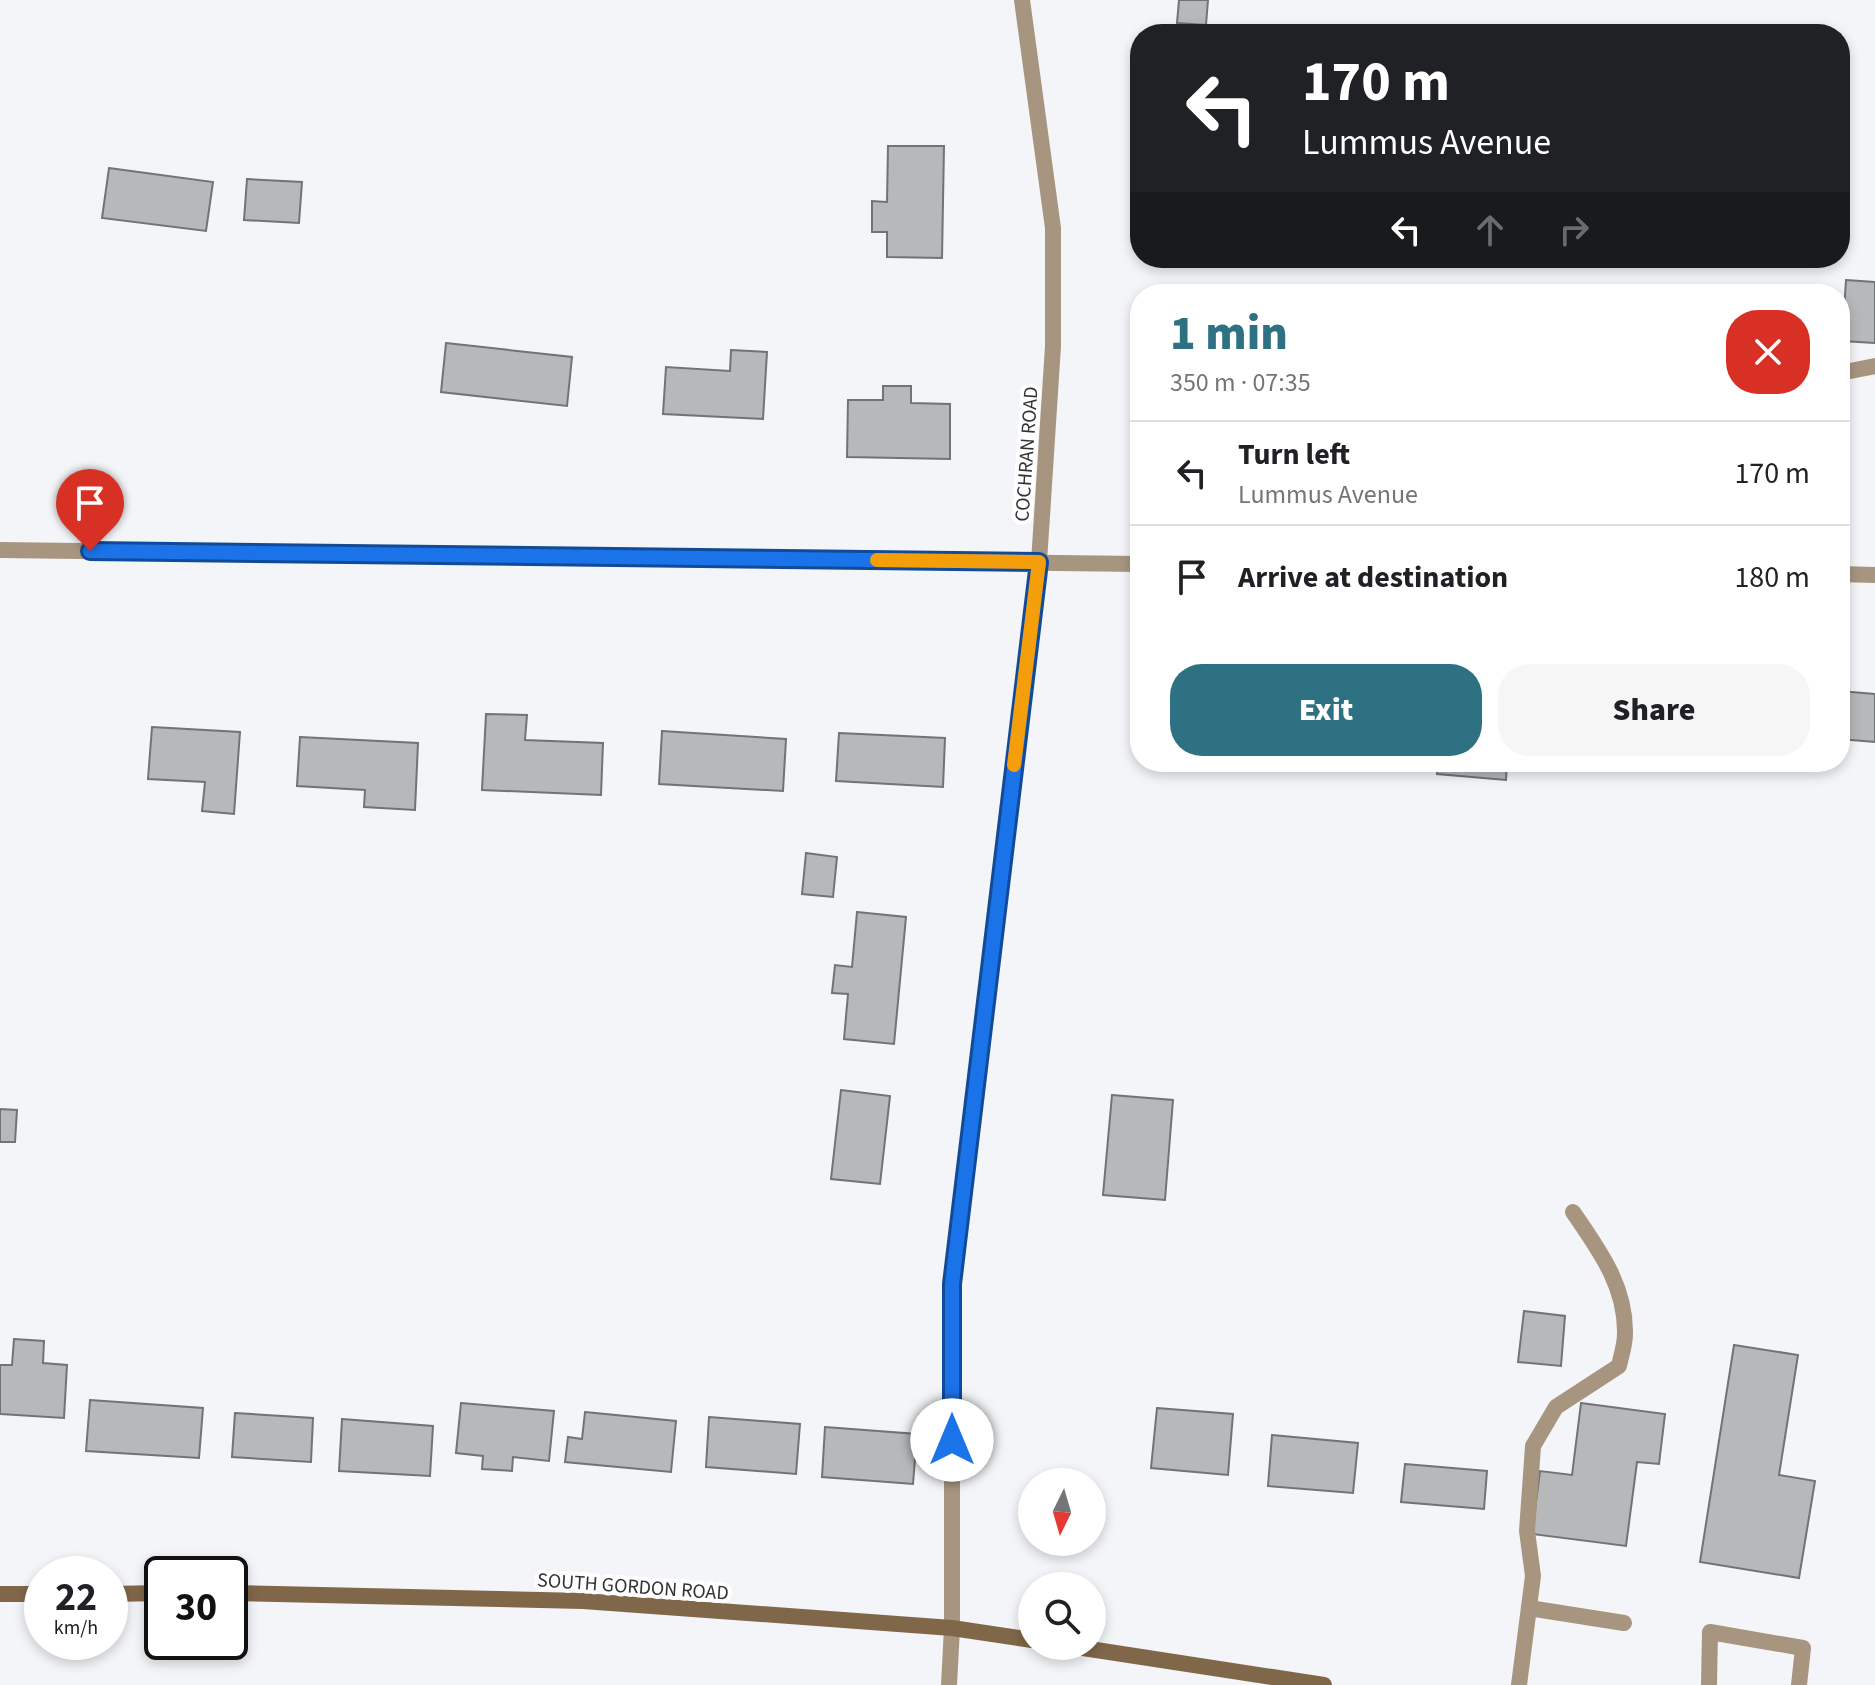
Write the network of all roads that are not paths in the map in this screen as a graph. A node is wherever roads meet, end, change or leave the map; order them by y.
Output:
1 (1022, 0) edge
2 (1875, 366) edge
3 (1850, 371) edge
4 (0, 550) edge
5 (1039, 562) junction
6 (1130, 564) edge
7 (1850, 574) edge
8 (1875, 575) edge
9 (1573, 1212) dead end
10 (248, 1593) edge
11 (0, 1594) edge
12 (24, 1594) edge
13 (1529, 1608) junction
14 (1624, 1623) dead end
15 (952, 1628) junction
16 (1018, 1638) edge
17 (1106, 1652) edge
18 (949, 1685) edge
19 (1324, 1685) edge
20 (1519, 1685) edge
21 (1709, 1685) edge
22 (1799, 1685) edge

1 - 5 street, COCHRAN ROAD
2 - 3 street
4 - 5 street
5 - 6 street
5 - 15 street, COCHRAN ROAD
7 - 8 street
9 - 13 street
10 - 15 street, SOUTH GORDON ROAD
11 - 12 street
13 - 14 street
13 - 20 street
15 - 16 street, SOUTH GORDON ROAD
15 - 18 street, COCHRAN ROAD
17 - 19 street
21 - 22 street

